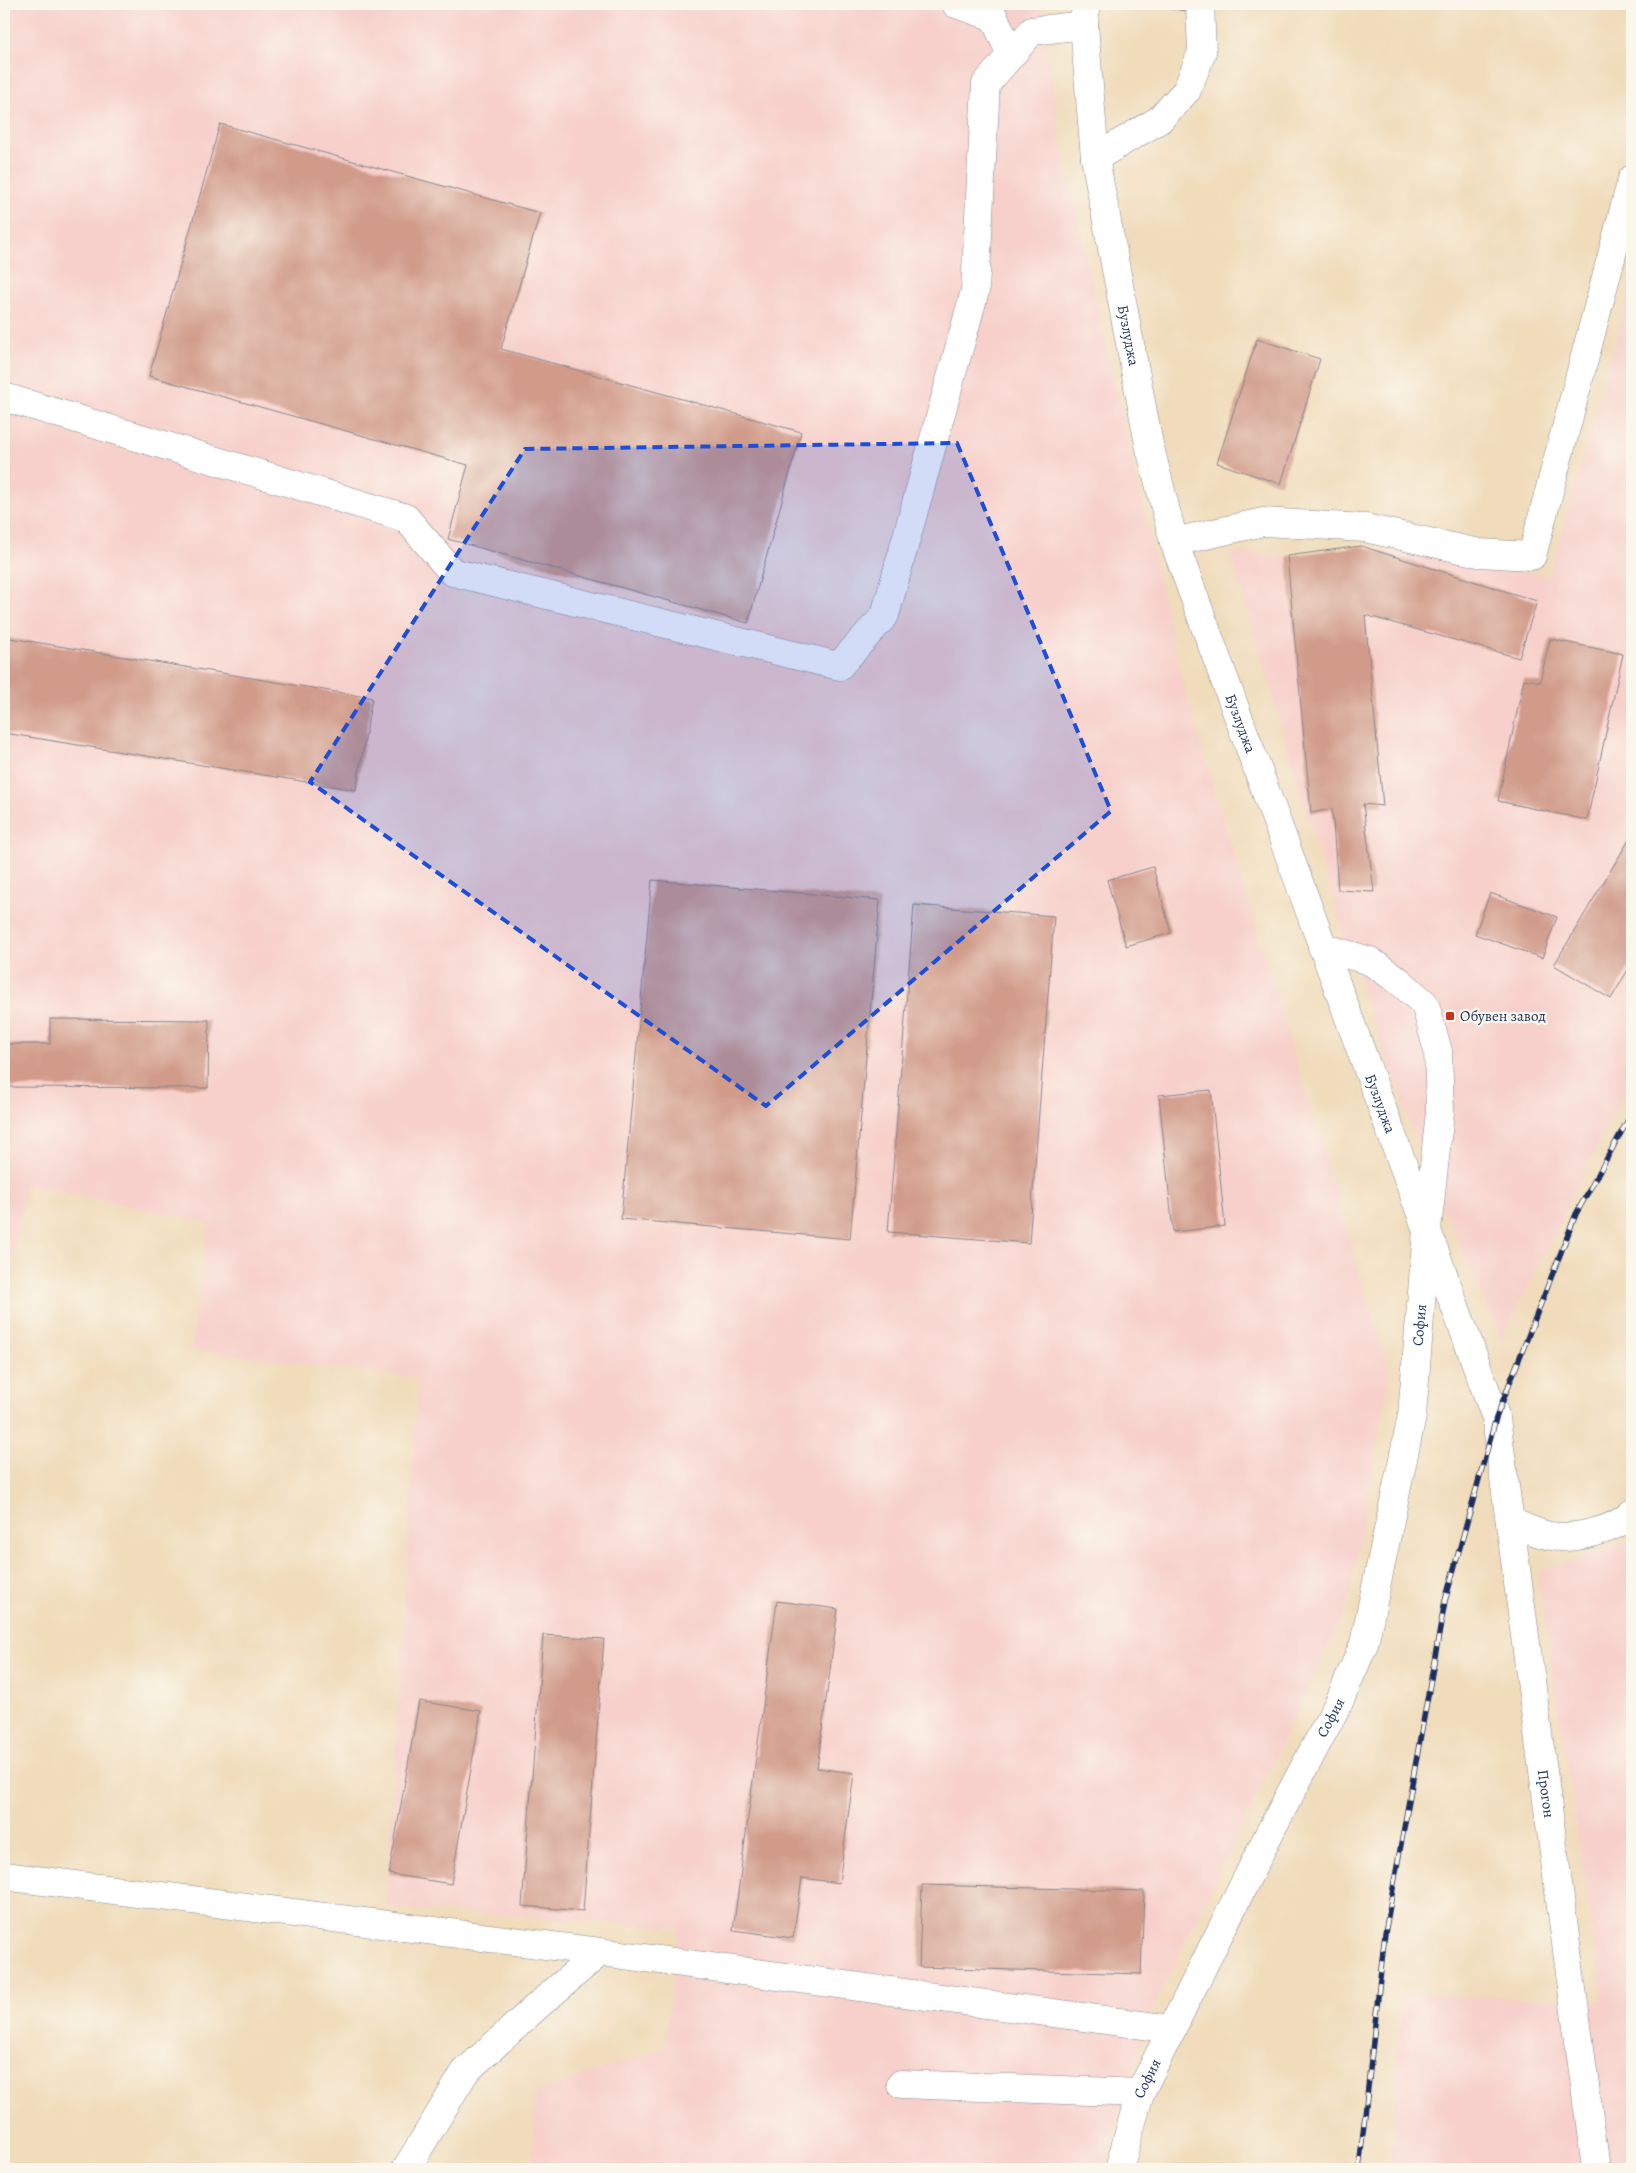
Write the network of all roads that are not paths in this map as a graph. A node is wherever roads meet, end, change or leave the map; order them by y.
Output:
1 (956, 4) edge
2 (1200, 4) edge
3 (1085, 14) edge
4 (1010, 55) junction
5 (1095, 158) junction
6 (1632, 179) edge
7 (4, 398) edge
8 (1174, 542) junction
9 (1322, 947) junction
10 (1427, 1230) junction
11 (1496, 1418) joint
12 (1632, 1513) edge
13 (1510, 1522) junction
14 (4, 1876) edge
15 (600, 1952) junction
16 (1172, 2029) junction
17 (901, 2084) dead end
18 (1140, 2094) junction
19 (406, 2169) edge
20 (1119, 2169) edge
21 (1596, 2169) edge

1 - 4 street
2 - 5 street
3 - 4 street
3 - 5 street, Бузлуджа
4 - 7 street
5 - 8 street, Бузлуджа
6 - 8 street
8 - 9 street, Бузлуджа
9 - 10 street, Бузлуджа
9 - 10 street, София
10 - 11 street, Бузлуджа
10 - 16 street, София
11 - 13 street, Прогон
12 - 13 street
13 - 21 street, Прогон
14 - 15 street
15 - 16 street
15 - 19 street
16 - 18 street, София
17 - 18 street
18 - 20 street, София

